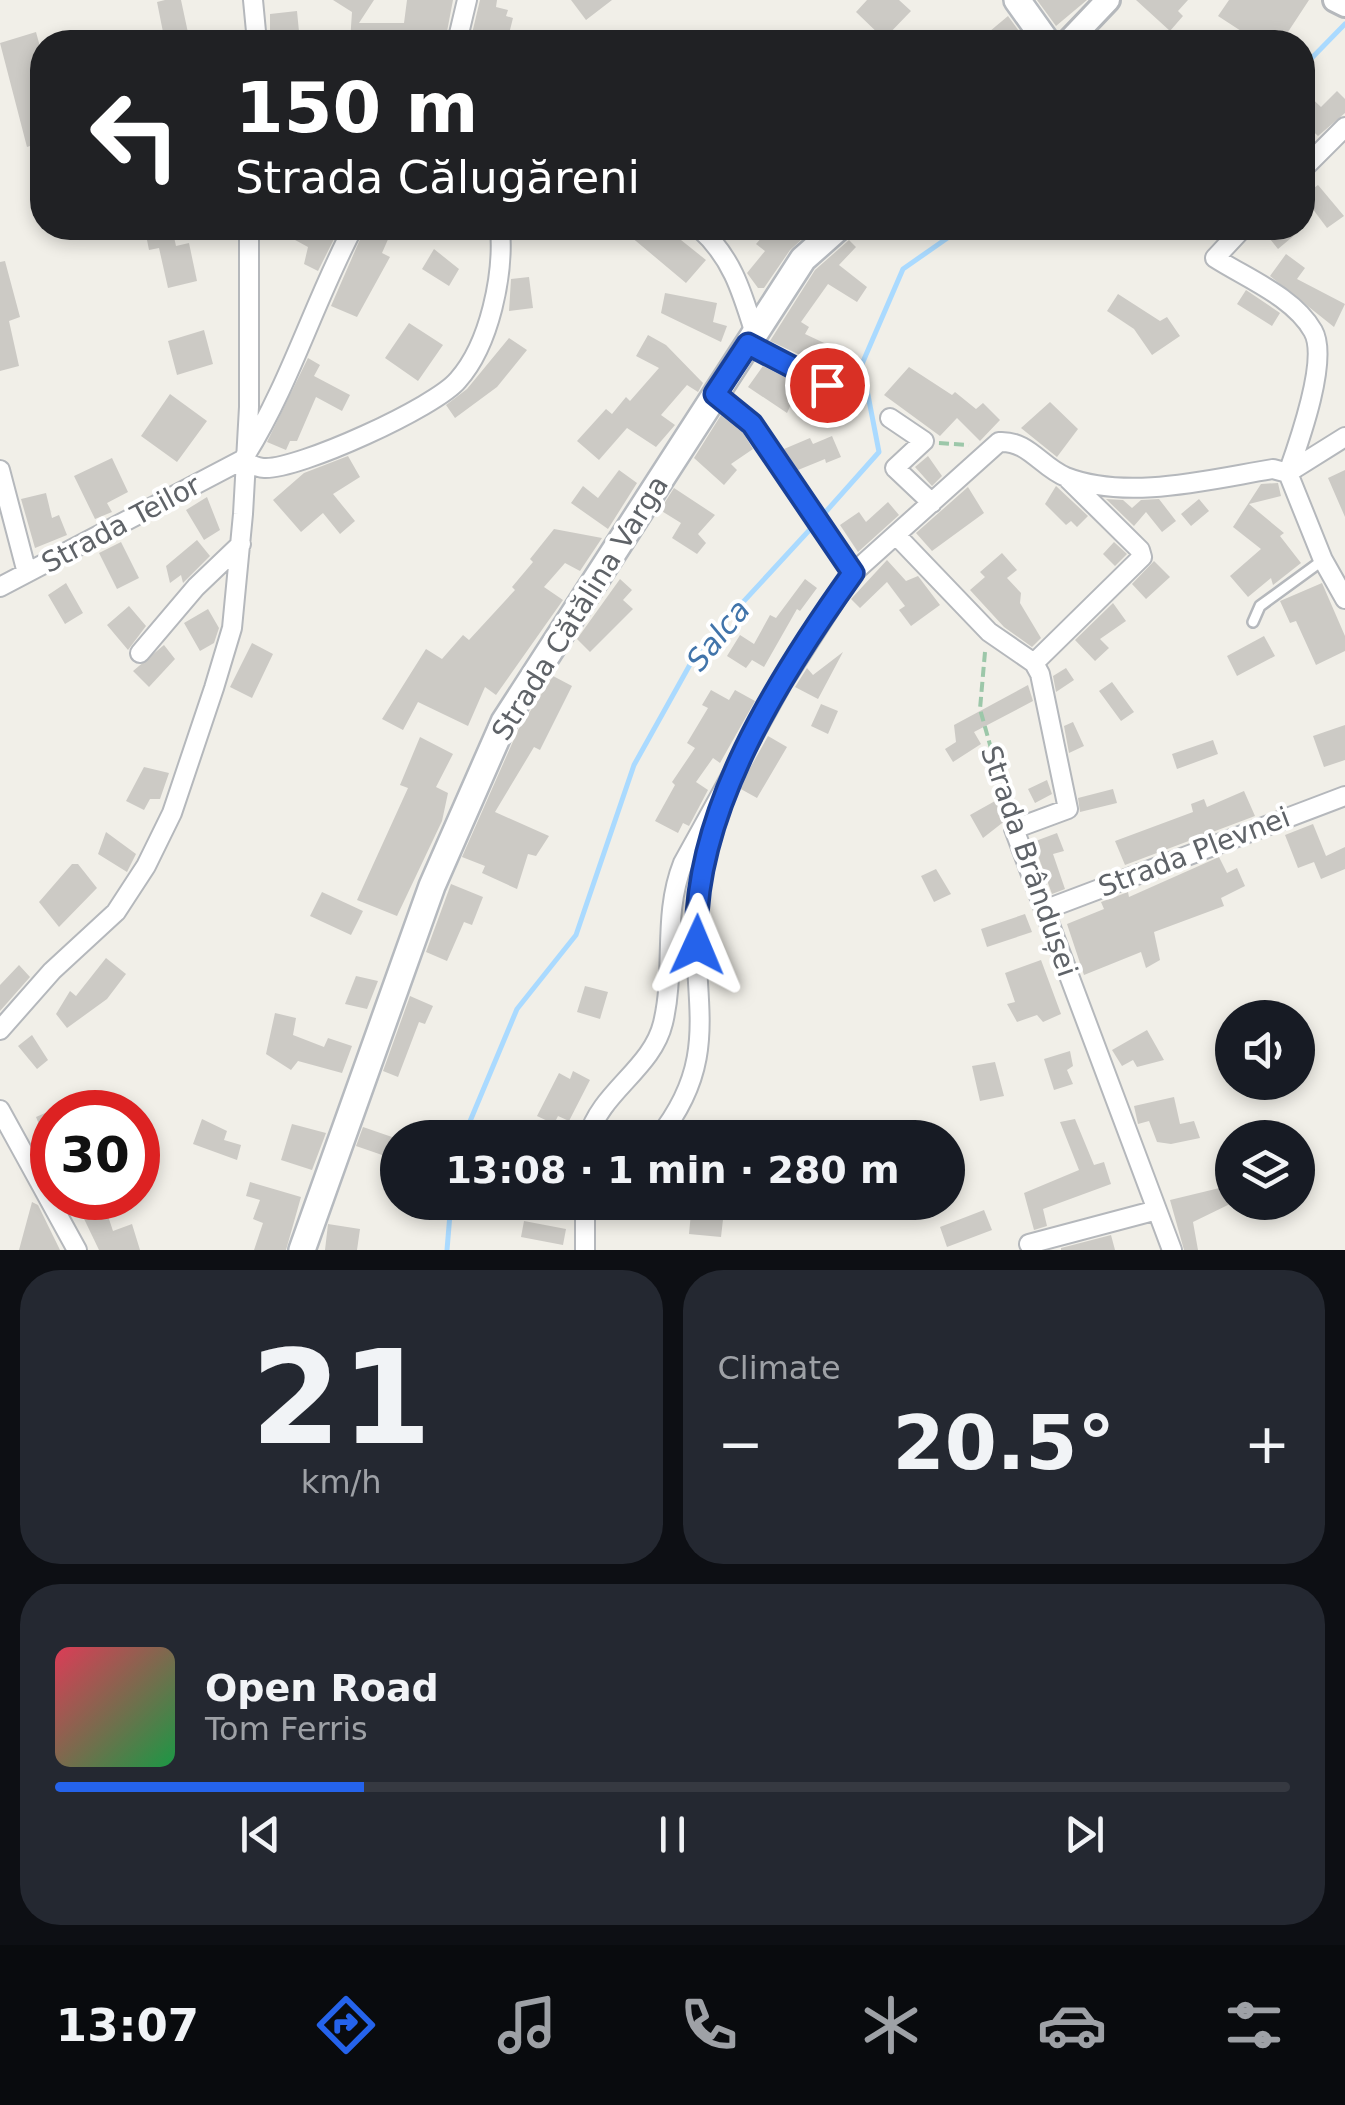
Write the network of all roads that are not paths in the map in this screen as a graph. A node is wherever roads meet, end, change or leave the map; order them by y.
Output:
1 (253, 0) edge
2 (467, 0) edge
3 (1017, 0) edge
4 (1108, 0) edge
5 (1335, 0) edge
6 (1345, 5) edge
7 (255, 30) edge
8 (460, 30) edge
9 (1038, 30) edge
10 (1079, 30) edge
11 (1345, 127) edge
12 (1315, 157) edge
13 (249, 240) edge
14 (346, 240) edge
15 (501, 240) edge
16 (712, 240) edge
17 (824, 240) edge
18 (1232, 240) edge
19 (752, 339) junction
20 (827, 385) dead end
21 (715, 394) junction
22 (890, 418) dead end
23 (1345, 436) edge
24 (242, 460) junction
25 (0, 470) edge
26 (1288, 473) junction
27 (1065, 477) junction
28 (932, 502) junction
29 (896, 535) junction
30 (241, 544) junction
31 (1323, 560) junction
32 (27, 573) junction
33 (853, 573) junction
34 (0, 587) edge
35 (1345, 600) edge
36 (1253, 622) dead end
37 (140, 653) dead end
38 (1034, 663) junction
39 (724, 794) junction
40 (1345, 796) edge
41 (1044, 910) junction
42 (0, 1030) edge
43 (0, 1110) edge
44 (596, 1120) edge
45 (669, 1120) edge
46 (1157, 1210) junction
47 (585, 1220) edge
48 (1029, 1244) dead end
49 (77, 1250) edge
50 (302, 1250) edge
51 (584, 1250) edge
52 (1172, 1250) edge

1 - 7 street
2 - 8 street
3 - 9 main road
4 - 10 street
5 - 6 street
11 - 12 street
13 - 24 street
14 - 24 street
15 - 24 street
16 - 19 street
17 - 19 main road, Strada Cătălina Varga
18 - 26 street
19 - 20 street
19 - 21 main road, Strada Cătălina Varga
21 - 33 street
21 - 50 main road, Strada Cătălina Varga
22 - 28 street
23 - 26 street
24 - 30 street
24 - 32 street, Strada Teilor
25 - 32 street
26 - 27 street
26 - 31 street
27 - 28 street
27 - 38 street
28 - 29 street
29 - 33 street
29 - 38 street
30 - 37 street
30 - 42 street
31 - 35 street
31 - 36 lane
32 - 34 street, Strada Teilor
33 - 39 street
38 - 41 street, Strada Brândușei
39 - 44 street
39 - 45 street
40 - 41 street, Strada Plevnei
41 - 46 street, Strada Brândușei
43 - 49 street
46 - 48 street
46 - 52 street, Strada Brândușei
47 - 51 street

